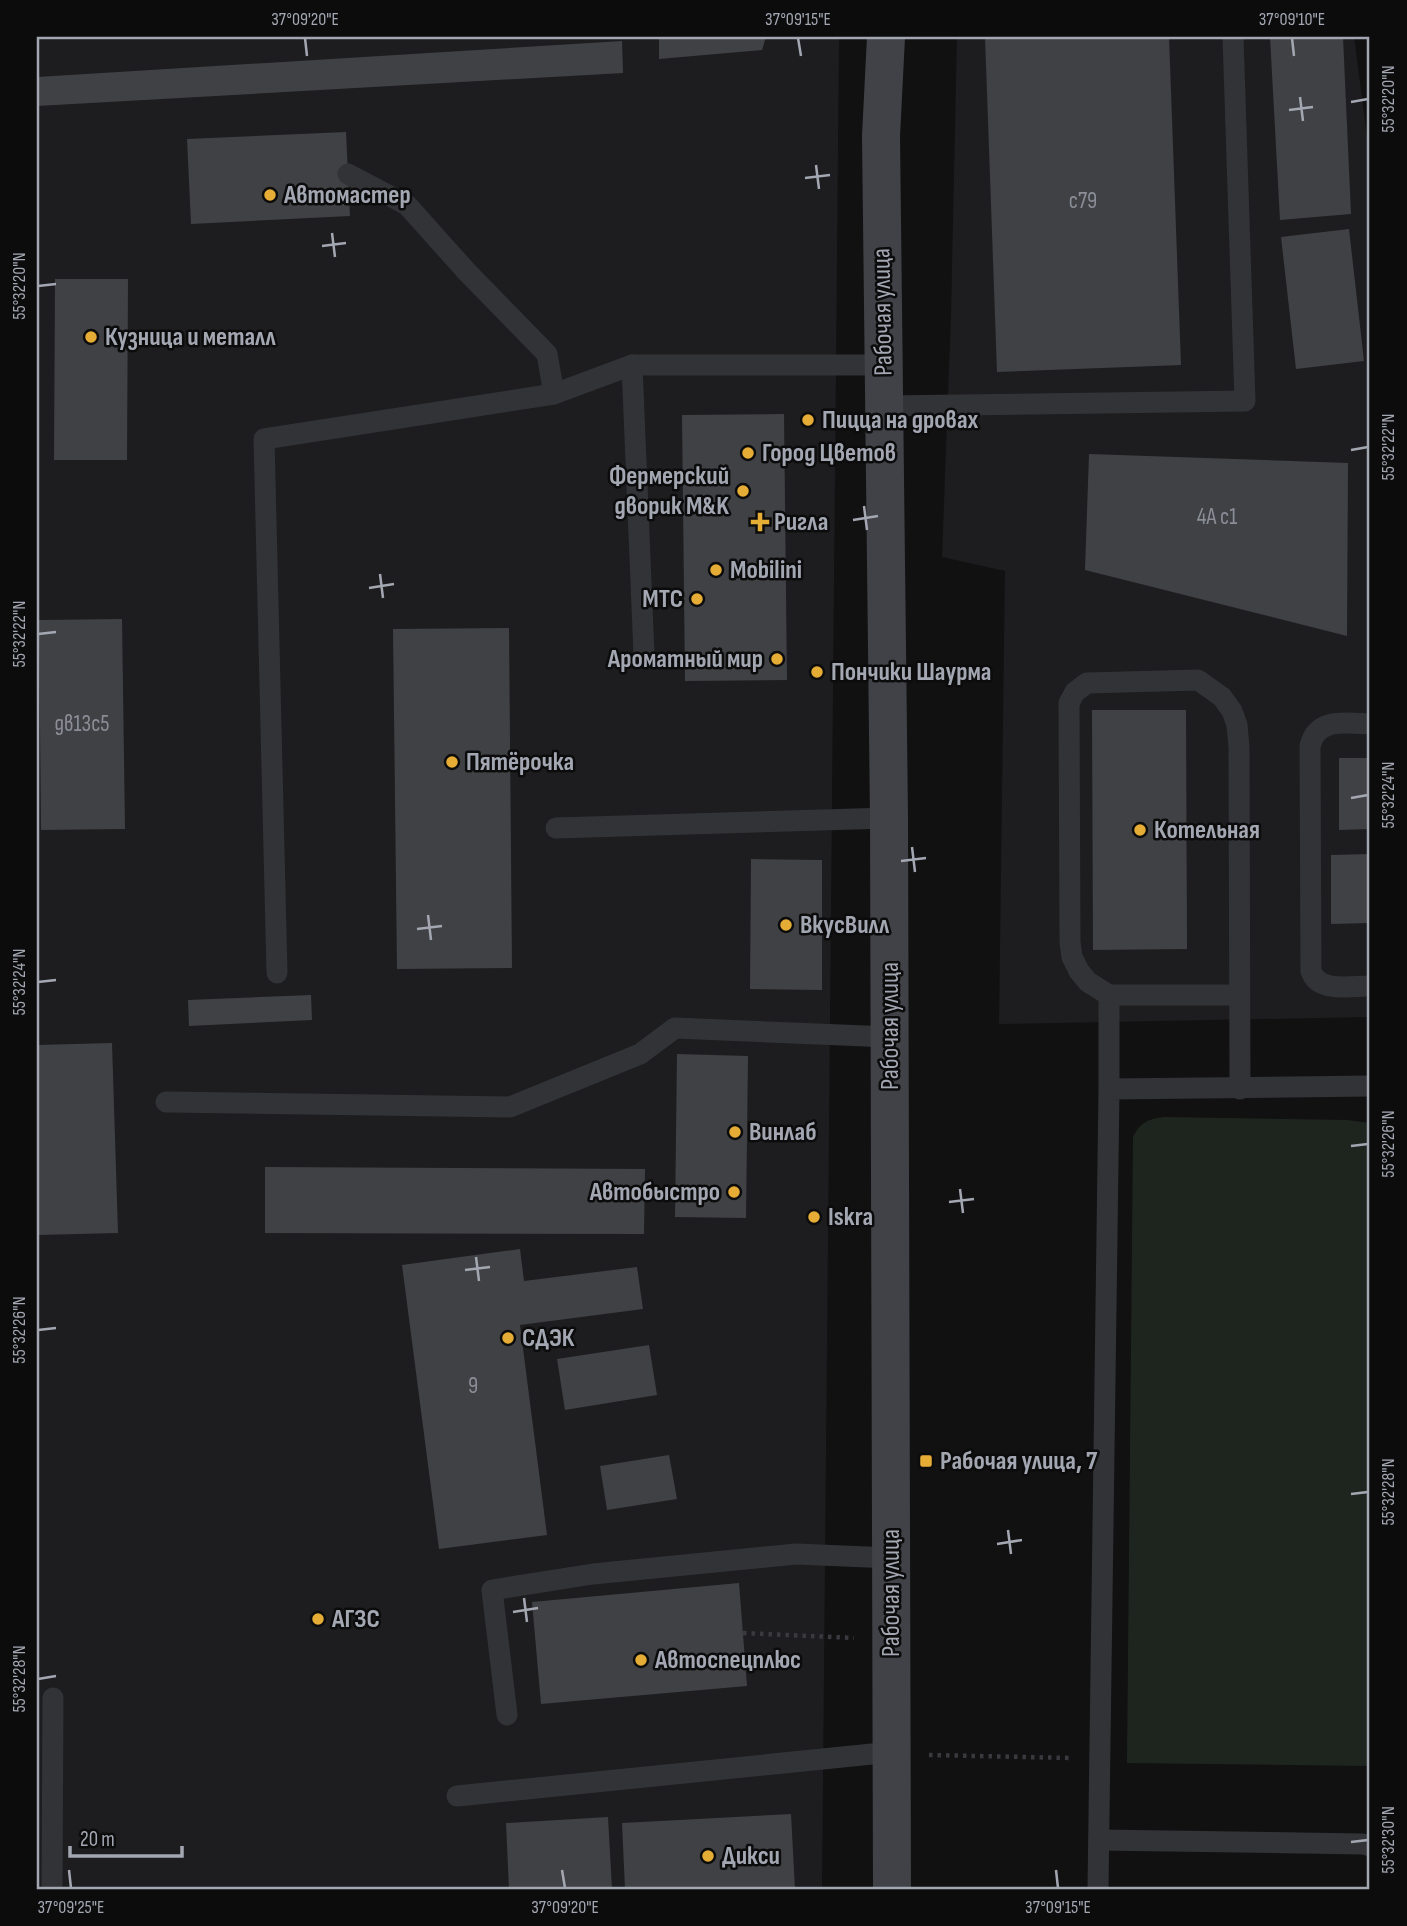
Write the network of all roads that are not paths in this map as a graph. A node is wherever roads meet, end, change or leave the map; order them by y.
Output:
1 (886, 37) edge
2 (1233, 37) edge
3 (348, 174) dead end
4 (632, 365) junction
5 (884, 365) junction
6 (554, 394) junction
7 (884, 406) junction
8 (644, 654) dead end
9 (1370, 723) edge
10 (889, 818) junction
11 (556, 828) dead end
12 (277, 973) dead end
13 (1370, 986) edge
14 (1240, 995) junction
15 (1109, 996) junction
16 (890, 1037) junction
17 (1370, 1086) edge
18 (1109, 1089) junction
19 (1240, 1089) junction
20 (166, 1102) dead end
21 (891, 1558) junction
22 (53, 1698) dead end
23 (507, 1715) dead end
24 (907, 1754) junction
25 (457, 1796) dead end
26 (1099, 1840) junction
27 (1370, 1846) edge
28 (52, 1889) edge
29 (892, 1889) edge
30 (1098, 1889) edge

1 - 5 street, Рабочая улица
2 - 7 lane
3 - 6 lane
4 - 5 lane
4 - 6 lane
4 - 8 lane
5 - 7 street, Рабочая улица
6 - 12 lane
7 - 10 street, Рабочая улица
9 - 13 lane
10 - 11 lane
10 - 16 street, Рабочая улица
14 - 15 lane
14 - 15 lane
14 - 19 lane
15 - 18 lane
16 - 20 lane
16 - 21 street, Рабочая улица
17 - 19 lane
18 - 19 lane
18 - 26 lane
21 - 23 lane
21 - 24 street, Рабочая улица
22 - 28 lane
24 - 25 lane
24 - 29 street, Рабочая улица
26 - 27 lane
26 - 30 lane

